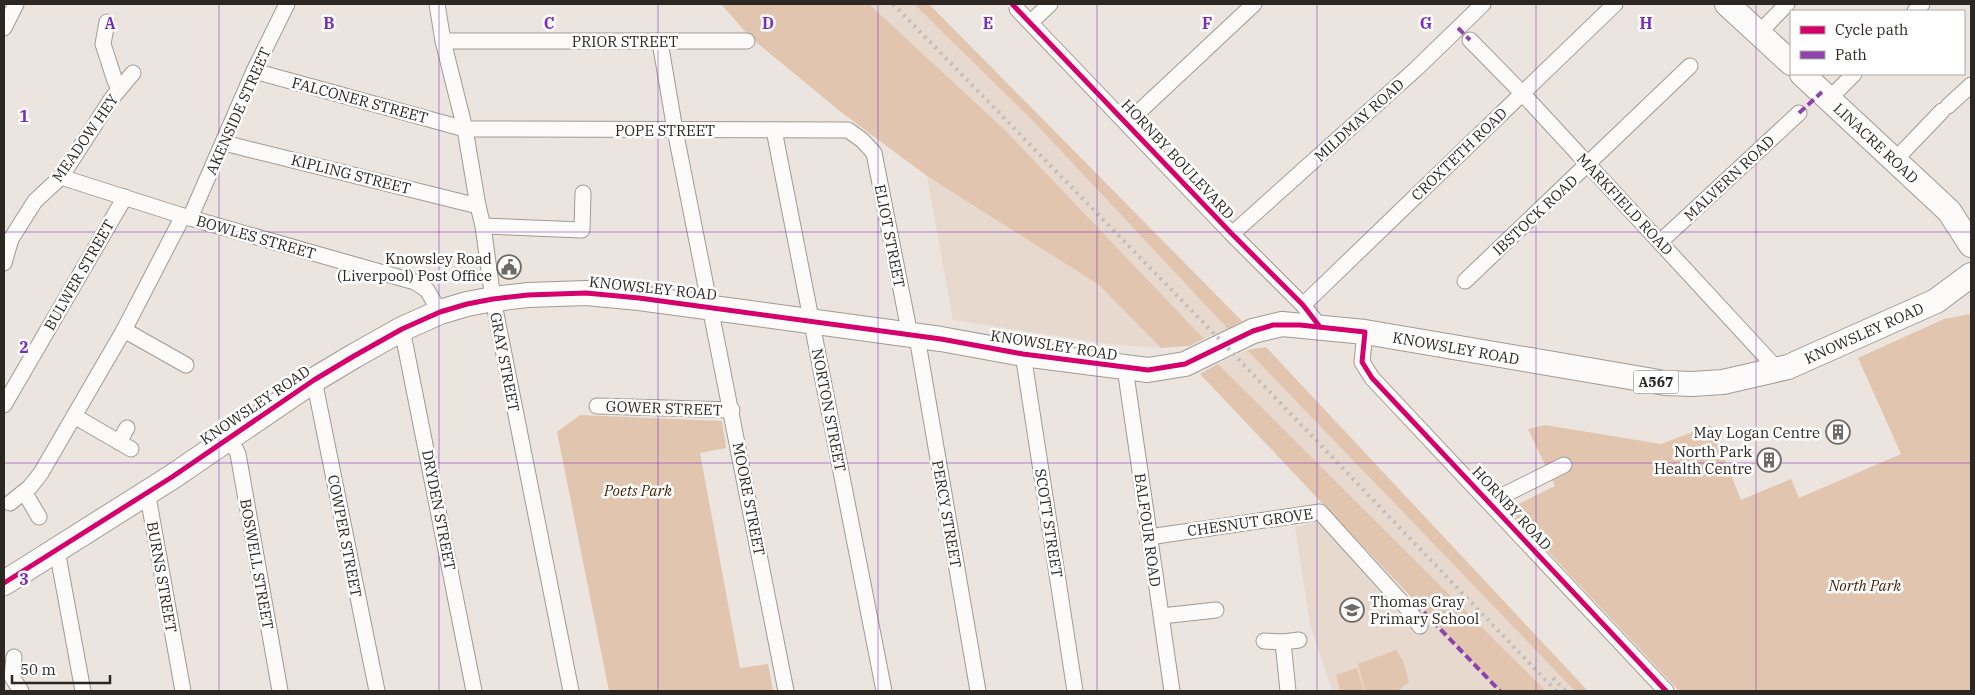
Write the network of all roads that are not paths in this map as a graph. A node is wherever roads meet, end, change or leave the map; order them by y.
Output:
1 (16, 4) edge
2 (287, 4) edge
3 (437, 4) edge
4 (1050, 4) edge
5 (1483, 4) edge
6 (1615, 4) edge
7 (1727, 4) edge
8 (1788, 4) edge
9 (1247, 6) edge
10 (1017, 9) dead end
11 (107, 22) dead end
12 (1031, 22) junction
13 (4, 28) edge
14 (1759, 33) junction
15 (747, 40) dead end
16 (1470, 40) dead end
17 (443, 41) junction
18 (660, 42) junction
19 (1790, 62) edge
20 (1690, 66) dead end
21 (254, 71) junction
22 (133, 73) dead end
23 (1803, 75) edge
24 (1853, 75) edge
25 (1971, 85) edge
26 (119, 88) junction
27 (1522, 93) junction
28 (1829, 99) junction
29 (1799, 113) dead end
30 (1127, 123) junction
31 (465, 130) junction
32 (674, 130) junction
33 (774, 130) junction
34 (862, 140) joint
35 (224, 142) junction
36 (1894, 161) junction
37 (1588, 165) junction
38 (61, 177) junction
39 (583, 193) dead end
40 (125, 197) junction
41 (478, 206) junction
42 (1949, 211) junction
43 (186, 217) junction
44 (1971, 223) edge
45 (484, 226) junction
46 (1232, 234) junction
47 (1660, 242) junction
48 (1971, 245) edge
49 (4, 263) edge
50 (1971, 275) edge
51 (1465, 281) dead end
52 (1971, 298) edge
53 (493, 299) junction
54 (1936, 301) junction
55 (1303, 305) junction
56 (710, 307) junction
57 (440, 312) junction
58 (812, 321) junction
59 (1320, 327) junction
60 (402, 329) junction
61 (124, 330) junction
62 (1365, 332) junction
63 (913, 336) junction
64 (177, 342) dead end
65 (1023, 354) junction
66 (169, 355) junction
67 (186, 365) dead end
68 (1126, 368) junction
69 (1778, 370) junction
70 (314, 380) junction
71 (4, 404) edge
72 (597, 406) dead end
73 (732, 410) junction
74 (74, 416) junction
75 (127, 428) dead end
76 (230, 438) junction
77 (1564, 465) dead end
78 (147, 491) junction
79 (24, 493) junction
80 (1490, 502) junction
81 (10, 503) dead end
82 (39, 517) dead end
83 (1148, 537) junction
84 (55, 550) junction
85 (4, 582) edge
86 (1216, 610) dead end
87 (1162, 616) junction
88 (1420, 626) dead end
89 (1300, 640) dead end
90 (1264, 641) dead end
91 (1283, 642) junction
92 (14, 657) dead end
93 (8, 678) edge
94 (21, 691) edge
95 (83, 691) edge
96 (183, 691) edge
97 (280, 691) edge
98 (377, 691) edge
99 (474, 691) edge
100 (571, 691) edge
101 (786, 691) edge
102 (884, 691) edge
103 (978, 691) edge
104 (1075, 691) edge
105 (1172, 691) edge
106 (1288, 691) edge
107 (1666, 691) edge

1 - 13 street
2 - 21 street, AKENSIDE STREET
3 - 17 street, GRAY STREET
4 - 12 street
5 - 46 street, MILDMAY ROAD
6 - 27 street, CROXTETH ROAD
7 - 14 main road
8 - 14 street
9 - 30 street
10 - 12 street, HORNBY BOULEVARD
11 - 26 street, MEADOW HEY
12 - 30 street, HORNBY BOULEVARD
14 - 19 main road
15 - 18 street, PRIOR STREET
16 - 27 street, MARKFIELD ROAD
17 - 18 street, PRIOR STREET
17 - 31 street, GRAY STREET
18 - 32 street, MOORE STREET
20 - 37 street, IBSTOCK ROAD
21 - 31 street, FALCONER STREET
21 - 35 street, AKENSIDE STREET
22 - 26 street, MEADOW HEY
23 - 28 main road, LINACRE ROAD
24 - 28 street
25 - 36 street
26 - 38 street, MEADOW HEY
27 - 37 street, MARKFIELD ROAD
27 - 55 street, CROXTETH ROAD
28 - 36 main road, LINACRE ROAD
29 - 47 street, MALVERN ROAD
30 - 46 street, HORNBY BOULEVARD
31 - 32 street, POPE STREET
31 - 41 street, GRAY STREET
32 - 33 street, POPE STREET
32 - 56 street, MOORE STREET
33 - 34 street, POPE STREET
33 - 58 street, NORTON STREET
34 - 63 street, ELIOT STREET
35 - 41 street, KIPLING STREET
35 - 43 street, AKENSIDE STREET
36 - 42 main road, LINACRE ROAD
37 - 47 street, MARKFIELD ROAD
37 - 51 street, IBSTOCK ROAD
38 - 40 street, BOWLES STREET
38 - 49 street, MEADOW HEY
39 - 45 street
40 - 43 street, BOWLES STREET
40 - 71 street, BULWER STREET
41 - 45 street, GRAY STREET
42 - 44 main road, LINACRE ROAD
42 - 48 main road, LINACRE ROAD
43 - 57 street, BOWLES STREET
43 - 61 street, AKENSIDE STREET
45 - 53 street, GRAY STREET
46 - 55 street, HORNBY BOULEVARD
47 - 69 street, MARKFIELD ROAD
50 - 54 main road, KNOWSLEY ROAD
52 - 54 main road, KNOWSLEY ROAD
53 - 56 main road, KNOWSLEY ROAD / A567
53 - 57 main road, KNOWSLEY ROAD / A567
53 - 100 street, GRAY STREET
54 - 69 main road, KNOWSLEY ROAD / A567
55 - 59 street, HORNBY BOULEVARD
56 - 58 main road, KNOWSLEY ROAD / A567
56 - 73 street, MOORE STREET
57 - 60 main road, KNOWSLEY ROAD / A567
58 - 63 main road, KNOWSLEY ROAD / A567
58 - 102 street, NORTON STREET
59 - 62 main road, KNOWSLEY ROAD / A567
59 - 68 main road, KNOWSLEY ROAD / A567
60 - 70 main road, KNOWSLEY ROAD / A567
60 - 99 street, DRYDEN STREET
61 - 66 street
61 - 74 street, AKENSIDE STREET
62 - 69 main road, KNOWSLEY ROAD / A567
62 - 80 street, HORNBY ROAD
63 - 65 main road, KNOWSLEY ROAD / A567
63 - 103 street, PERCY STREET
64 - 66 street
65 - 68 main road, KNOWSLEY ROAD / A567
65 - 104 street, SCOTT STREET
66 - 67 street
68 - 83 street, BALFOUR ROAD
70 - 76 main road, KNOWSLEY ROAD / A567
70 - 98 street, COWPER STREET
72 - 73 street, GOWER STREET
73 - 101 street, MOORE STREET
74 - 75 street
74 - 79 street, AKENSIDE STREET
76 - 78 main road, KNOWSLEY ROAD / A567
76 - 97 street, BOSWELL STREET
77 - 80 street
78 - 84 main road, KNOWSLEY ROAD / A567
78 - 96 street, BURNS STREET
79 - 81 street, AKENSIDE STREET
79 - 82 street
80 - 107 street, HORNBY ROAD
83 - 87 street, BALFOUR ROAD
83 - 88 street, CHESNUT GROVE
84 - 85 main road, KNOWSLEY ROAD / A567
84 - 95 street
86 - 87 street
87 - 105 street, BALFOUR ROAD
89 - 91 street
90 - 91 street
91 - 106 street
92 - 93 street
93 - 94 street

